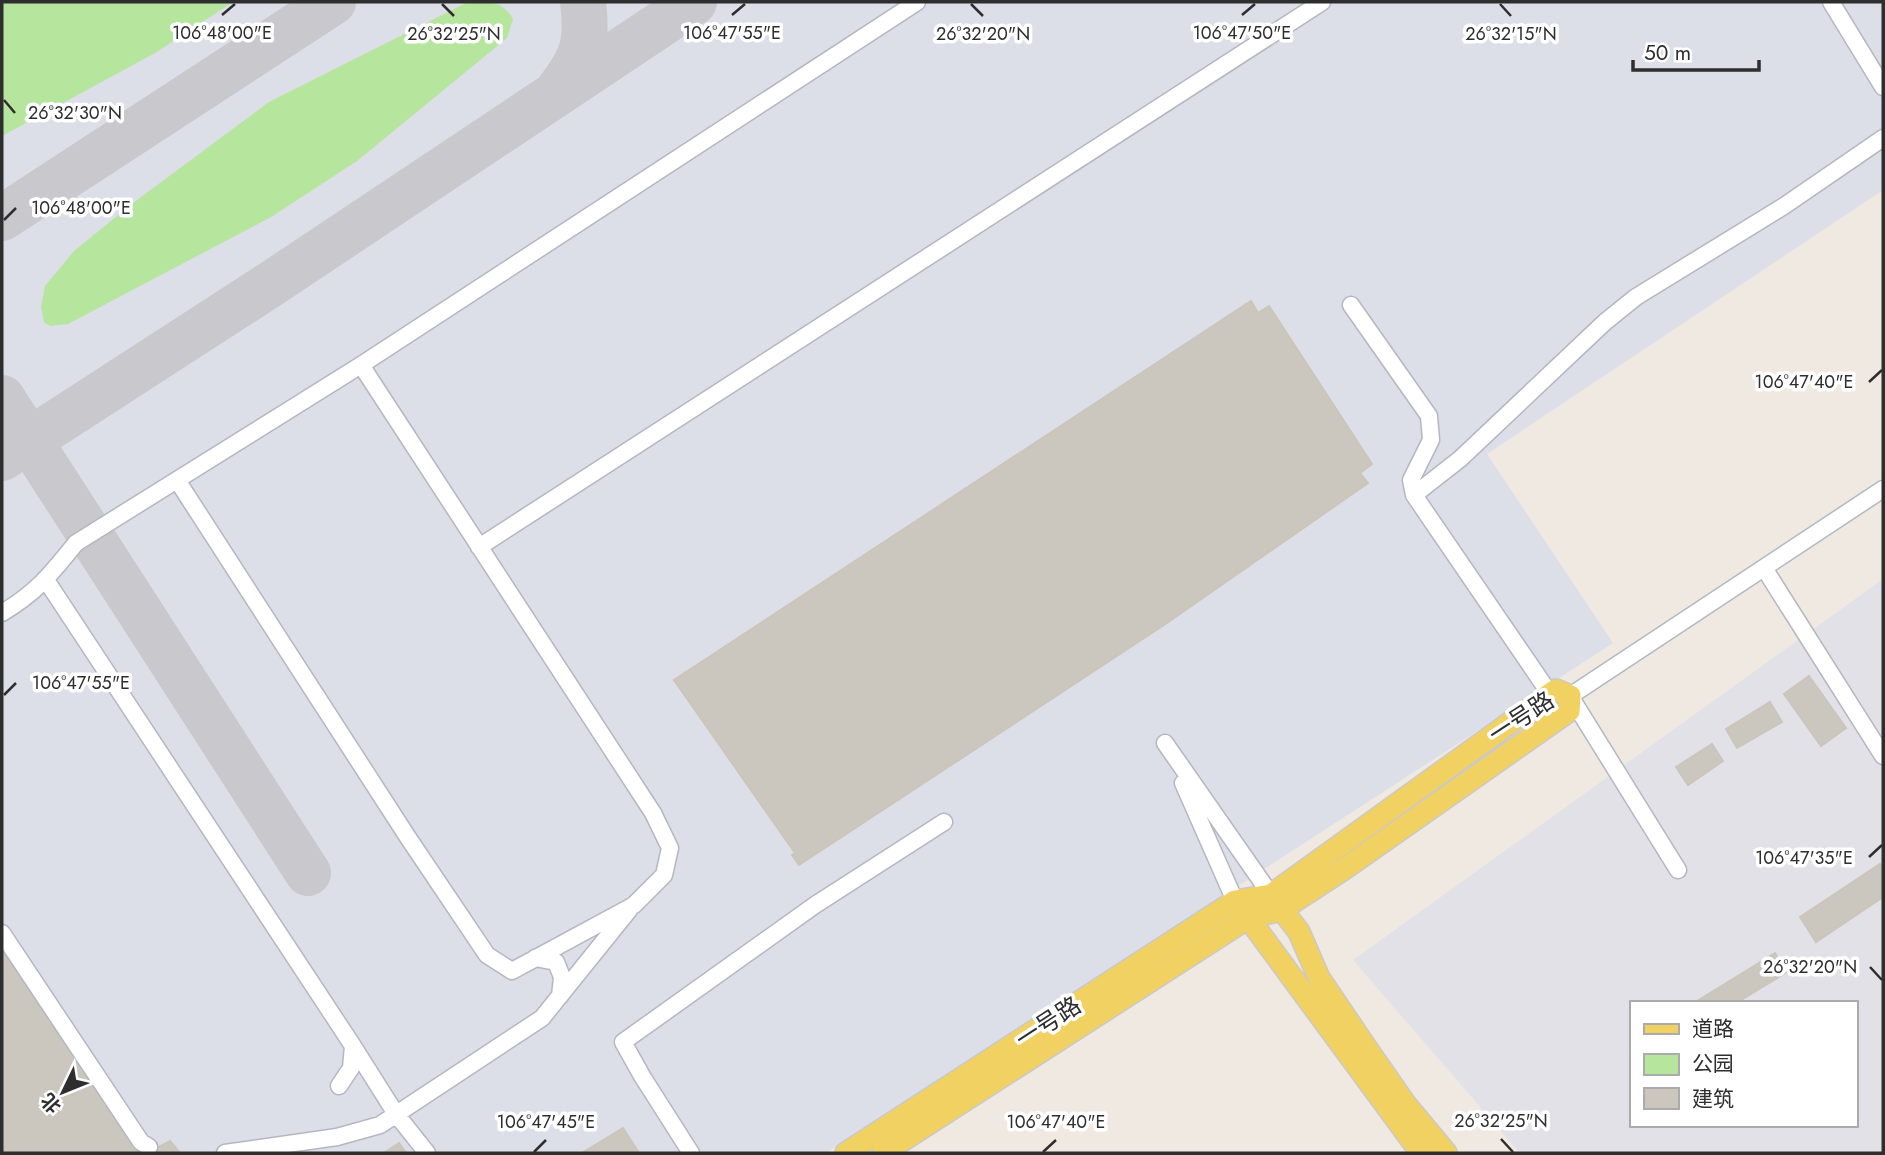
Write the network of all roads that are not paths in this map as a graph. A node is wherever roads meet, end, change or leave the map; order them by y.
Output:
1 (917, 2) edge
2 (1322, 2) edge
3 (1831, 2) edge
4 (1883, 87) edge
5 (1883, 138) edge
6 (1351, 306) dead end
7 (360, 365) junction
8 (177, 480) junction
9 (1883, 489) edge
10 (1414, 495) junction
11 (479, 547) junction
12 (1764, 568) junction
13 (46, 580) junction
14 (2, 613) edge
15 (1560, 695) junction
16 (1883, 756) edge
17 (944, 822) dead end
18 (1678, 870) dead end
19 (1276, 902) junction
20 (634, 905) junction
21 (1242, 909) junction
22 (2, 933) edge
23 (535, 958) junction
24 (560, 996) junction
25 (352, 1046) junction
26 (339, 1086) dead end
27 (396, 1114) junction
28 (149, 1147) dead end
29 (225, 1153) edge
30 (427, 1153) edge
31 (691, 1153) edge
32 (846, 1153) edge
33 (883, 1153) edge
34 (1424, 1153) edge
35 (1446, 1153) edge

1 - 7 street
2 - 11 street
3 - 4 street
5 - 10 street
6 - 10 street
7 - 8 street
7 - 11 street
8 - 13 street
8 - 23 street
9 - 12 street
10 - 15 street
11 - 20 street
12 - 15 street
12 - 16 street
13 - 14 street
13 - 25 street
15 - 18 street
15 - 19 main road, 一号路
17 - 31 street
19 - 21 main road, 一号路
19 - 21 street
19 - 35 main road
20 - 23 street
20 - 24 street
21 - 32 main road, 一号路
21 - 33 main road, 一号路
21 - 34 main road
22 - 28 street
23 - 24 street
24 - 27 street
25 - 26 street
25 - 27 street
27 - 29 street
27 - 30 street

